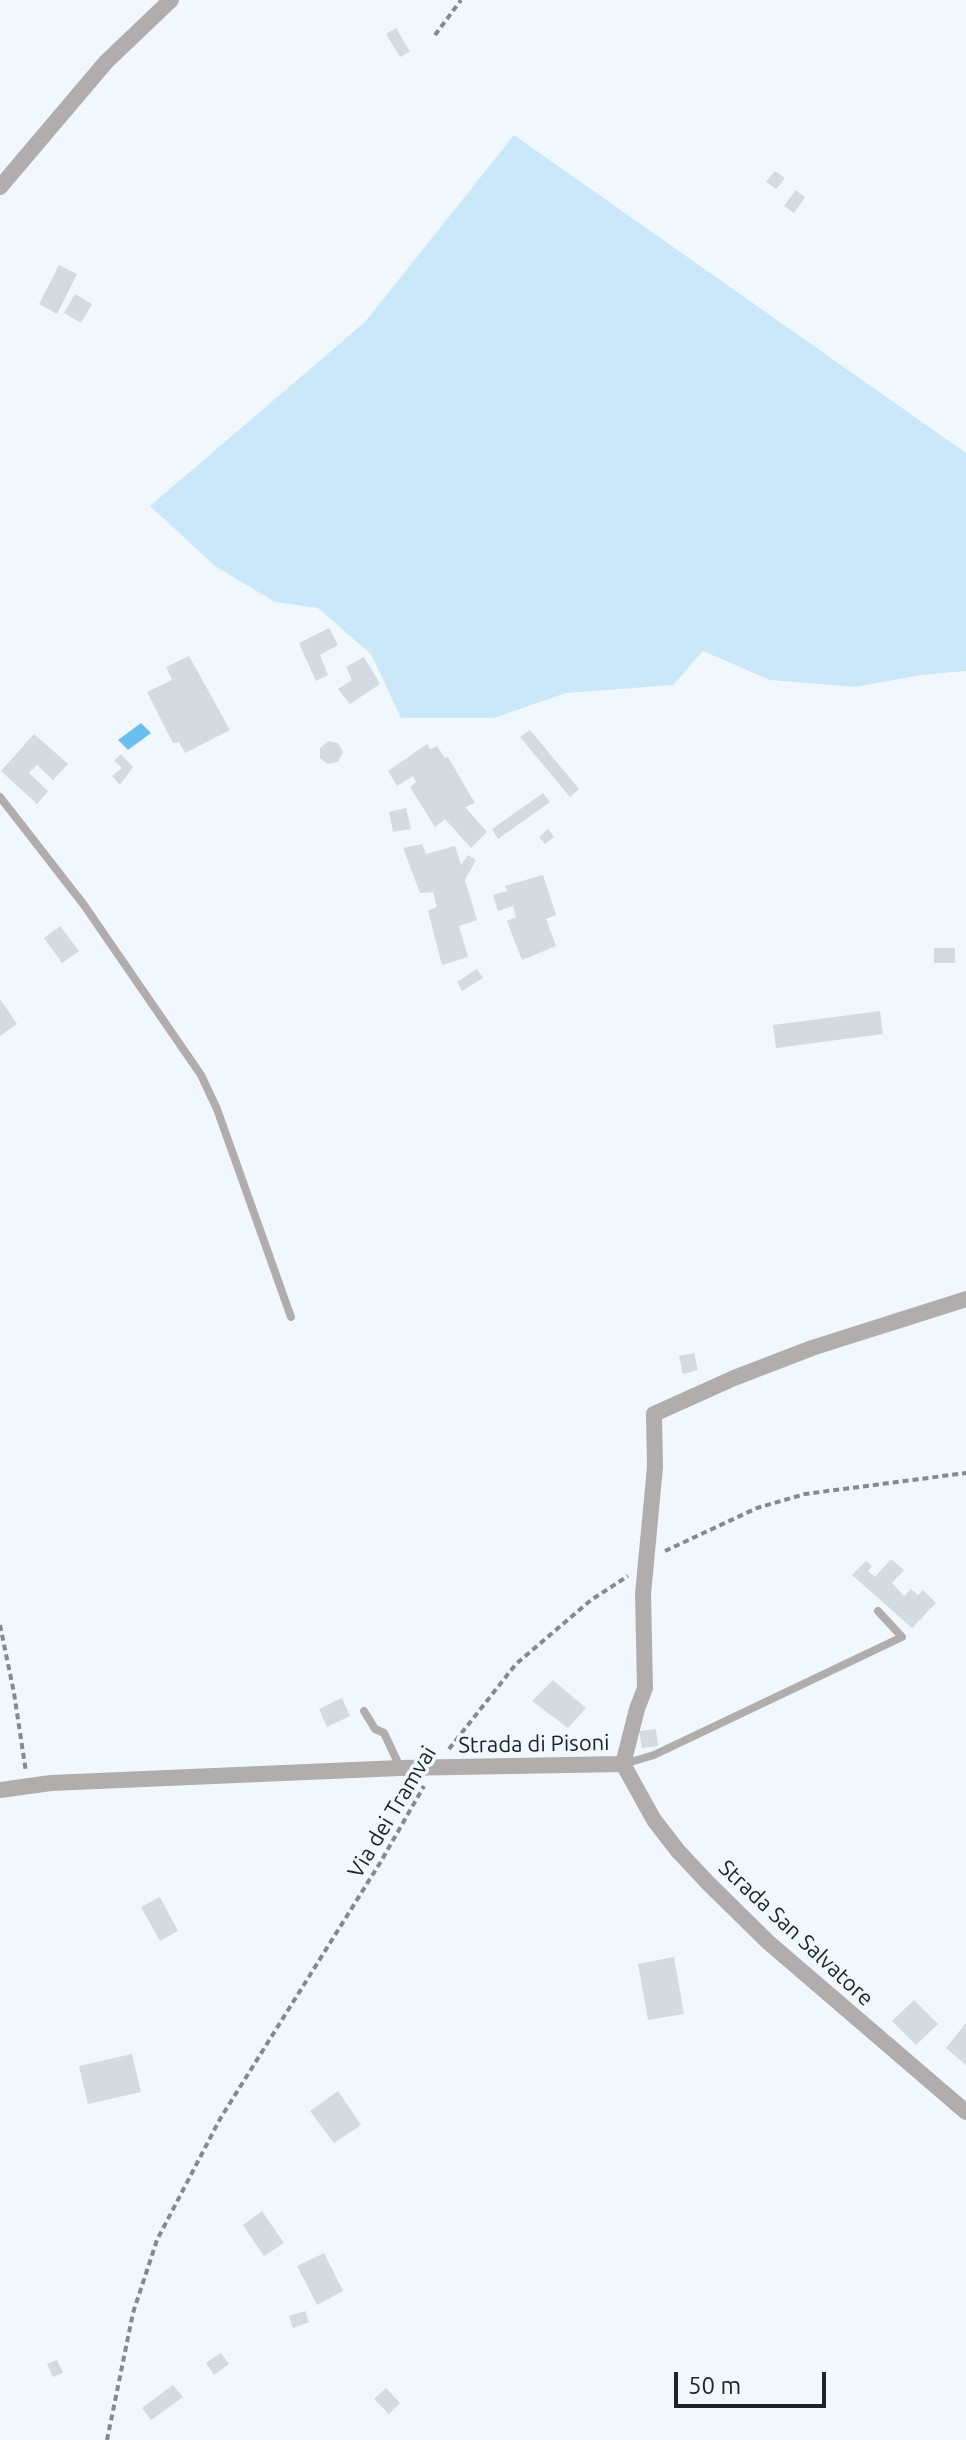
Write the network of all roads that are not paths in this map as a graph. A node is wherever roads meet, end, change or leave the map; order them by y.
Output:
1 (171, 0) edge
2 (0, 187) edge
3 (0, 797) edge
4 (966, 1299) edge
5 (291, 1317) dead end
6 (878, 1611) dead end
7 (364, 1711) dead end
8 (623, 1764) junction
9 (400, 1768) junction
10 (0, 1790) edge
11 (966, 2112) edge

1 - 2 street
3 - 5 lane
4 - 8 street, Strada di Pisoni
6 - 8 lane
7 - 9 lane
8 - 9 street, Strada di Pisoni
8 - 11 street, Strada San Salvatore
9 - 10 street, Strada di Pisoni

